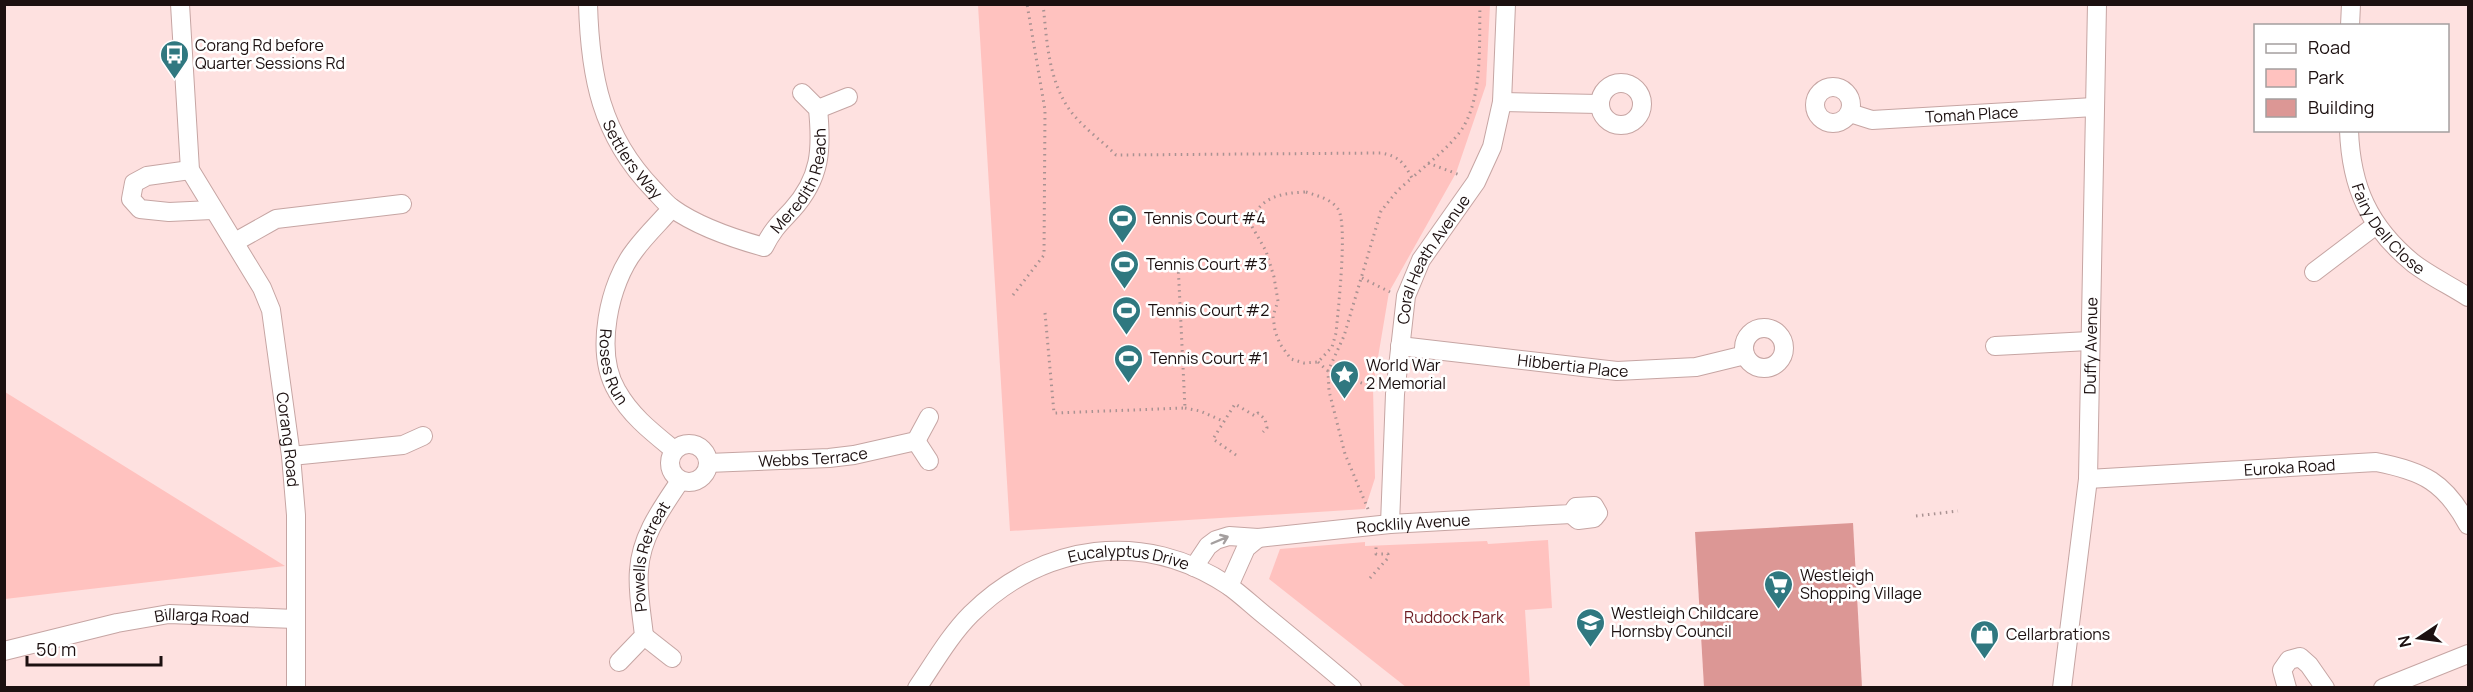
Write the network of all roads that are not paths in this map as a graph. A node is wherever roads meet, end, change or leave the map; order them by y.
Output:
1 (180, 4) edge
2 (588, 4) edge
3 (1506, 4) edge
4 (2097, 4) edge
5 (2350, 4) edge
6 (2350, 24) edge
7 (802, 93) dead end
8 (848, 97) dead end
9 (1502, 102) junction
10 (1599, 105) dead end
11 (2094, 107) junction
12 (818, 108) junction
13 (1850, 113) dead end
14 (2349, 132) edge
15 (190, 170) junction
16 (402, 204) dead end
17 (672, 208) junction
18 (212, 210) junction
19 (2376, 225) junction
20 (235, 242) junction
21 (764, 247) joint
22 (2314, 272) dead end
23 (2469, 297) edge
24 (2089, 341) junction
25 (1400, 346) junction
26 (1995, 346) dead end
27 (1745, 355) dead end
28 (929, 417) dead end
29 (423, 436) dead end
30 (916, 441) junction
31 (674, 450) junction
32 (291, 456) junction
33 (929, 461) dead end
34 (708, 463) junction
35 (2088, 479) junction
36 (680, 481) junction
37 (1570, 514) dead end
38 (1382, 525) junction
39 (2469, 525) edge
40 (1258, 538) junction
41 (1194, 567) junction
42 (1229, 586) junction
43 (295, 619) junction
44 (644, 636) junction
45 (4, 651) edge
46 (2469, 654) edge
47 (672, 658) dead end
48 (619, 662) dead end
49 (296, 687) edge
50 (917, 687) edge
51 (1352, 687) edge
52 (2062, 687) edge
53 (2287, 687) edge
54 (2325, 687) edge
55 (2383, 687) edge

1 - 15 street, Corang Road
2 - 17 street, Settlers Way
3 - 9 street, Coral Heath Avenue
4 - 11 street, Duffy Avenue
5 - 6 street
7 - 12 street, Meredith Reach
8 - 12 street, Meredith Reach
9 - 10 street
9 - 25 street, Coral Heath Avenue
11 - 13 street, Tomah Place
11 - 24 street, Duffy Avenue
12 - 21 street, Meredith Reach
14 - 19 street, Fairy Dell Close
15 - 18 street, Corang Road
15 - 18 street
16 - 20 street
17 - 21 street, Settlers Way
17 - 31 street, Roses Run
18 - 20 street, Corang Road
19 - 22 street
19 - 23 street, Fairy Dell Close
20 - 32 street, Corang Road
24 - 26 street
24 - 35 street, Duffy Avenue
25 - 27 street, Hibbertia Place
25 - 38 street, Coral Heath Avenue
28 - 30 street
29 - 32 street
30 - 33 street
30 - 34 street, Webbs Terrace
31 - 34 street
31 - 36 street
32 - 43 street, Corang Road
34 - 36 street
35 - 39 street, Euroka Road
35 - 52 street, Duffy Avenue
36 - 44 street, Powells Retreat
37 - 38 street, Rocklily Avenue
38 - 40 street, Rocklily Avenue
41 -> 40 street, Rocklily Avenue
40 - 42 street
41 - 42 street, Eucalyptus Drive
41 - 50 street, Eucalyptus Drive
42 - 51 street, Eucalyptus Drive
43 - 45 street, Billarga Road
43 - 49 street, Corang Road
44 - 47 street, Powells Retreat
44 - 48 street, Powells Retreat
46 - 55 street
53 - 54 street

